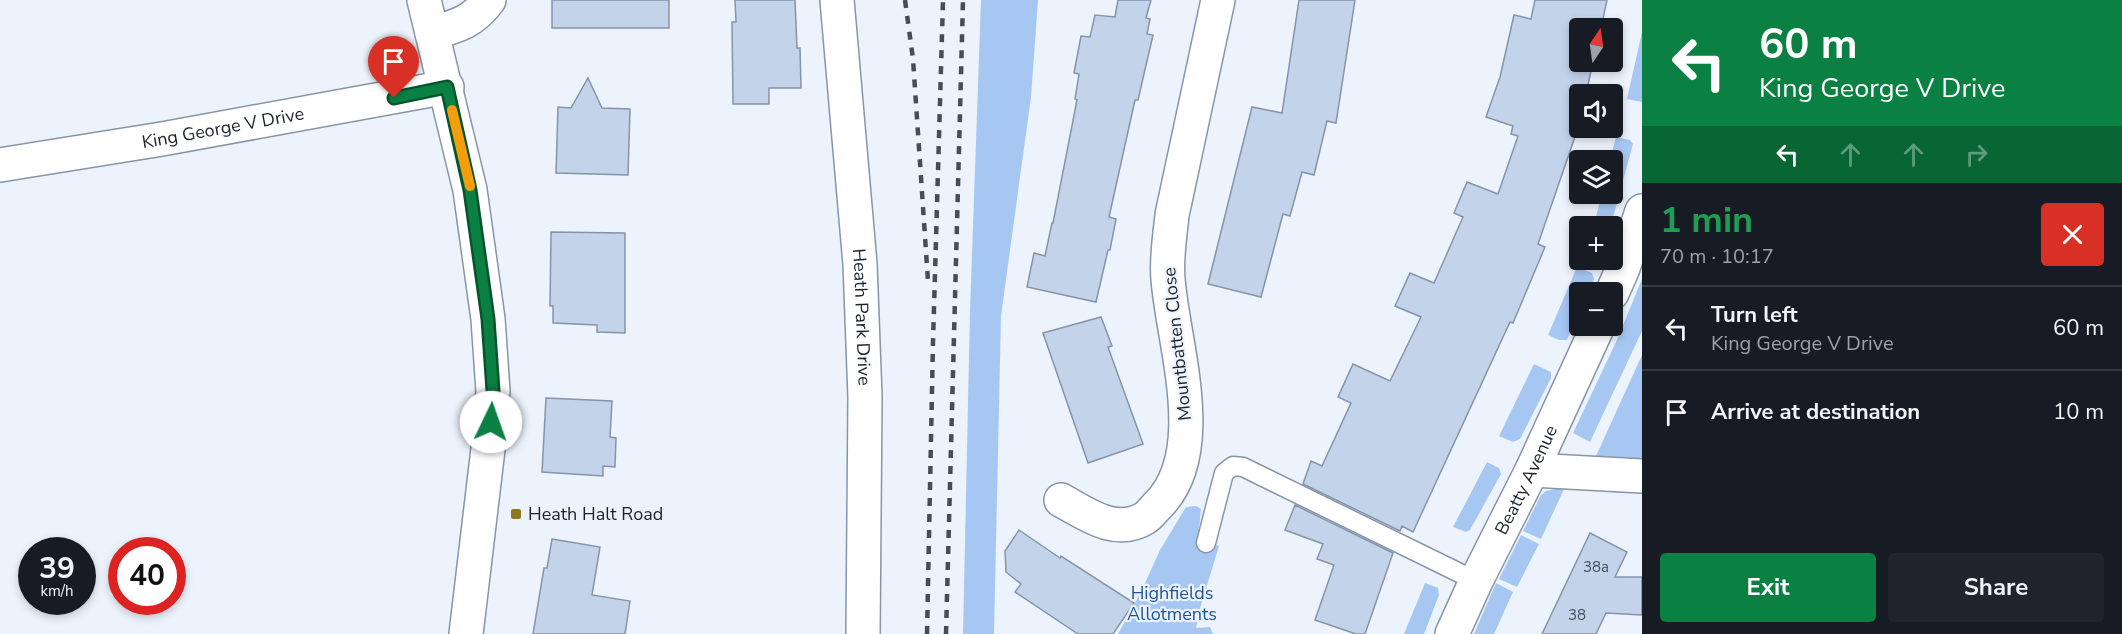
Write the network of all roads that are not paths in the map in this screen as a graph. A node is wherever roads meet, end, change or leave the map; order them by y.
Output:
1 (424, 0) edge
2 (489, 0) edge
3 (837, 0) edge
4 (1218, 0) edge
5 (432, 33) junction
6 (447, 87) junction
7 (0, 165) edge
8 (1642, 211) edge
9 (1637, 244) edge
10 (1618, 282) edge
11 (1593, 336) edge
12 (1532, 470) junction
13 (1642, 476) edge
14 (1061, 500) dead end
15 (1206, 543) dead end
16 (1476, 581) junction
17 (466, 634) edge
18 (863, 634) edge
19 (1452, 634) edge

1 - 5 street
2 - 5 street
3 - 18 street, Heath Park Drive
4 - 14 street, Mountbatten Close
5 - 6 street
6 - 7 street, King George V Drive
6 - 17 street
8 - 9 street
9 - 10 street
11 - 12 street, Beatty Avenue
12 - 13 street
12 - 16 street, Beatty Avenue
15 - 16 lane
16 - 19 street, Beatty Avenue

